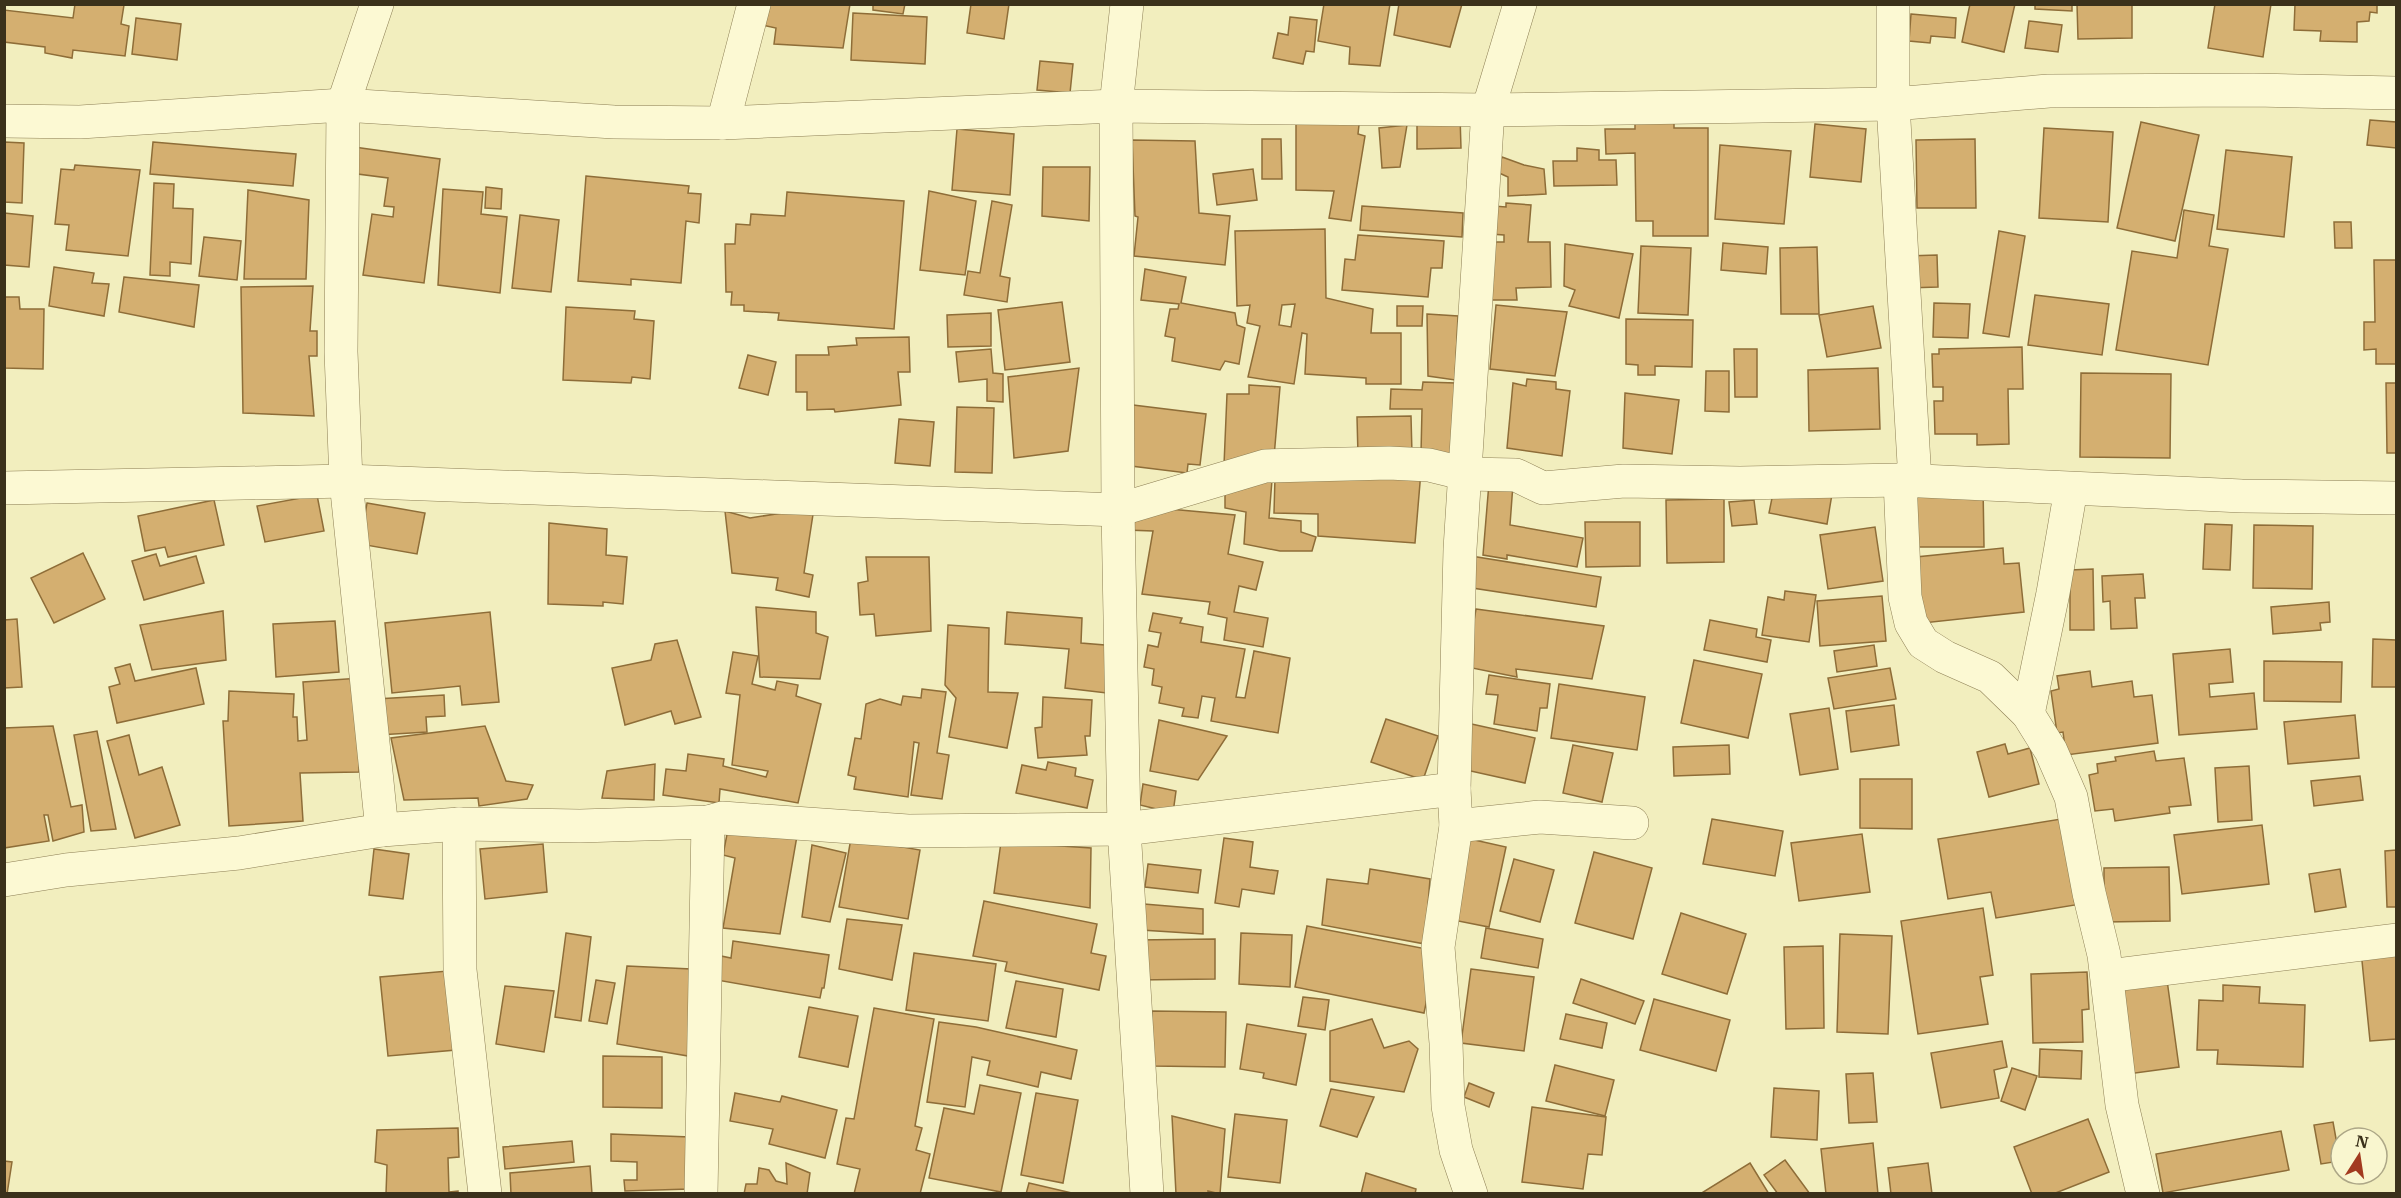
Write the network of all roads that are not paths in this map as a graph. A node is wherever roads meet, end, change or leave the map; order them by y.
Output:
1 (377, 4) edge
2 (754, 4) edge
3 (1127, 4) edge
4 (1520, 4) edge
5 (1893, 4) edge
6 (2397, 93) edge
7 (1893, 104) junction
8 (343, 105) junction
9 (1116, 106) junction
10 (1488, 110) junction
11 (4, 121) edge
12 (723, 123) junction
13 (1466, 474) junction
14 (346, 480) junction
15 (1907, 480) junction
16 (4, 488) edge
17 (2071, 489) junction
18 (2397, 498) edge
19 (1118, 510) junction
20 (2028, 714) junction
21 (1454, 789) junction
22 (708, 822) junction
23 (1632, 823) dead end
24 (459, 825) junction
25 (1456, 826) junction
26 (1124, 829) junction
27 (382, 830) junction
28 (4, 880) edge
29 (2397, 940) edge
30 (2107, 976) junction
31 (484, 1194) edge
32 (701, 1194) edge
33 (1147, 1194) edge
34 (1471, 1194) edge
35 (2143, 1194) edge

1 - 8 street
2 - 12 street
3 - 9 street
4 - 10 street
5 - 7 street
6 - 7 street
7 - 10 street
7 - 15 street
8 - 11 street
8 - 12 street
8 - 14 street
9 - 10 street
9 - 12 street
9 - 19 street
10 - 13 street
13 - 15 street
13 - 19 street
13 - 21 street
14 - 16 street
14 - 19 street
14 - 27 street
15 - 17 street
15 - 20 street
17 - 18 street
17 - 20 street
19 - 26 street
20 - 30 street
21 - 25 street
21 - 26 street
22 - 24 street
22 - 26 street
22 - 32 street
23 - 25 street
24 - 27 street
24 - 31 street
25 - 34 street
26 - 33 street
27 - 28 street
29 - 30 street
30 - 35 street

